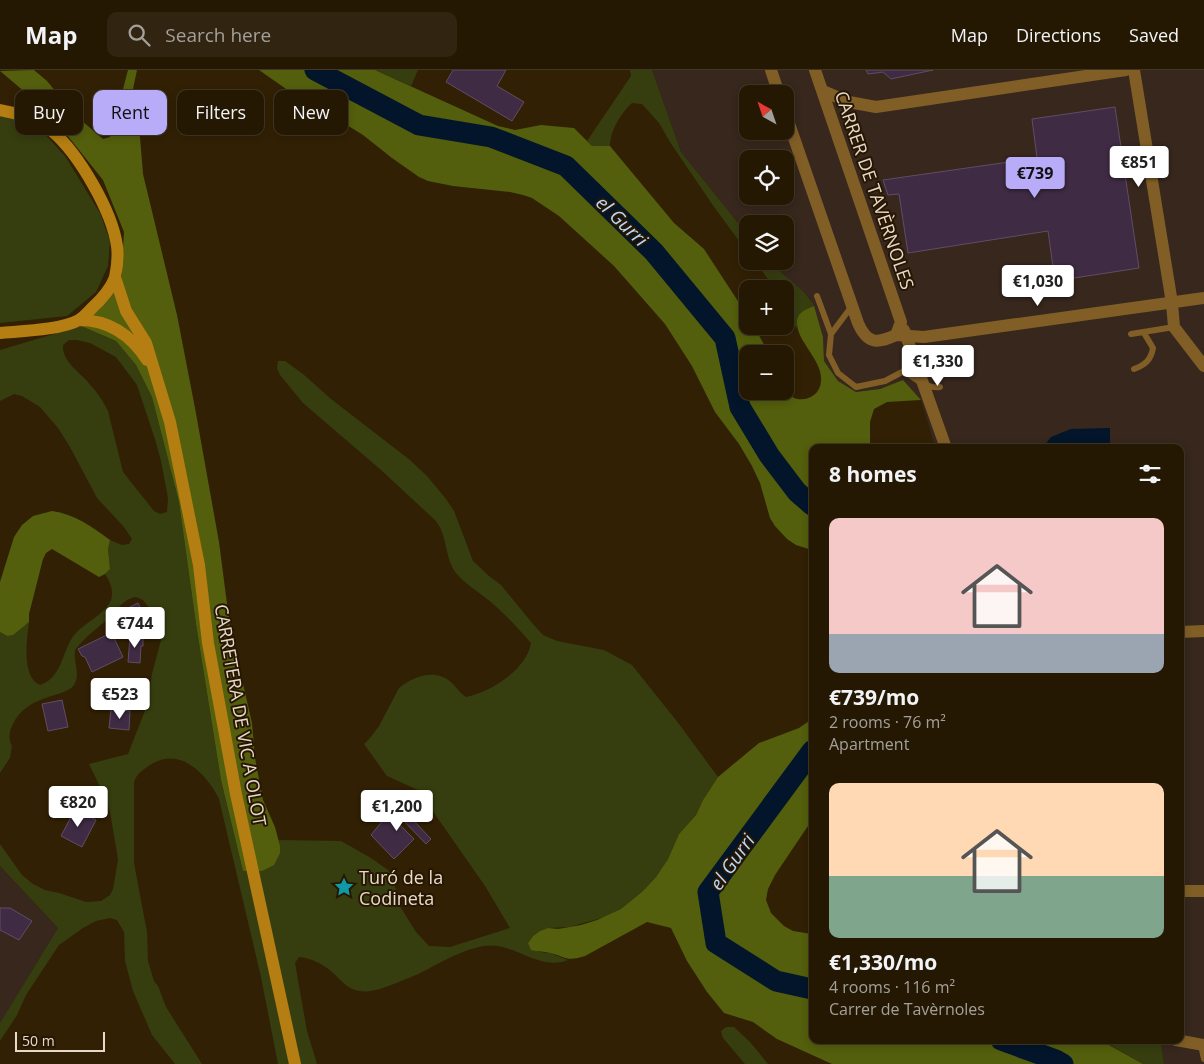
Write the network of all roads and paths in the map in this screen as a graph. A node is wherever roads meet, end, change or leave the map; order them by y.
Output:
1 (771, 70) edge
2 (815, 70) edge
3 (1126, 70) edge
4 (1134, 70) edge
5 (776, 85) edge
6 (823, 91) junction
7 (0, 110) edge
8 (794, 138) edge
9 (115, 278) junction
10 (817, 296) dead end
11 (1204, 298) edge
12 (1172, 302) junction
13 (852, 306) junction
14 (79, 320) junction
15 (1174, 327) junction
16 (0, 333) edge
17 (1144, 333) junction
18 (830, 334) junction
19 (1131, 334) dead end
20 (901, 335) junction
21 (912, 354) junction
22 (933, 362) dead end
23 (1204, 366) edge
24 (1134, 369) dead end
25 (904, 371) junction
26 (155, 373) junction
27 (922, 383) junction
28 (940, 387) dead end
29 (945, 444) edge
30 (1204, 631) edge
31 (1184, 632) edge
32 (1184, 891) edge
33 (1204, 891) edge
34 (1184, 1041) edge
35 (1203, 1045) edge
36 (1204, 1059) edge
37 (295, 1064) edge

1 - 5 street
2 - 6 street, CARRER DE TAVÈRNOLES
3 - 6 street
4 - 12 street
6 - 20 street, CARRER DE TAVÈRNOLES
7 - 9 street
8 - 13 street
9 - 14 street
9 - 26 street, CARRETERA DE VIC A OLOT
10 - 18 lane
11 - 12 street
12 - 15 street
12 - 20 street
13 - 18 lane
13 - 20 street
14 - 16 street
14 - 26 street, CARRETERA DE VIC A OLOT
15 - 17 lane
15 - 23 street
17 - 19 lane
17 - 24 lane
18 - 25 lane
20 - 21 street, CARRER DE TAVÈRNOLES
21 - 22 lane
21 - 25 lane
21 - 27 street, CARRER DE TAVÈRNOLES
25 - 27 lane
26 - 37 street, CARRETERA DE VIC A OLOT
27 - 28 lane
27 - 29 street, CARRER DE TAVÈRNOLES
30 - 31 street
32 - 33 street
34 - 35 street
35 - 36 lane

